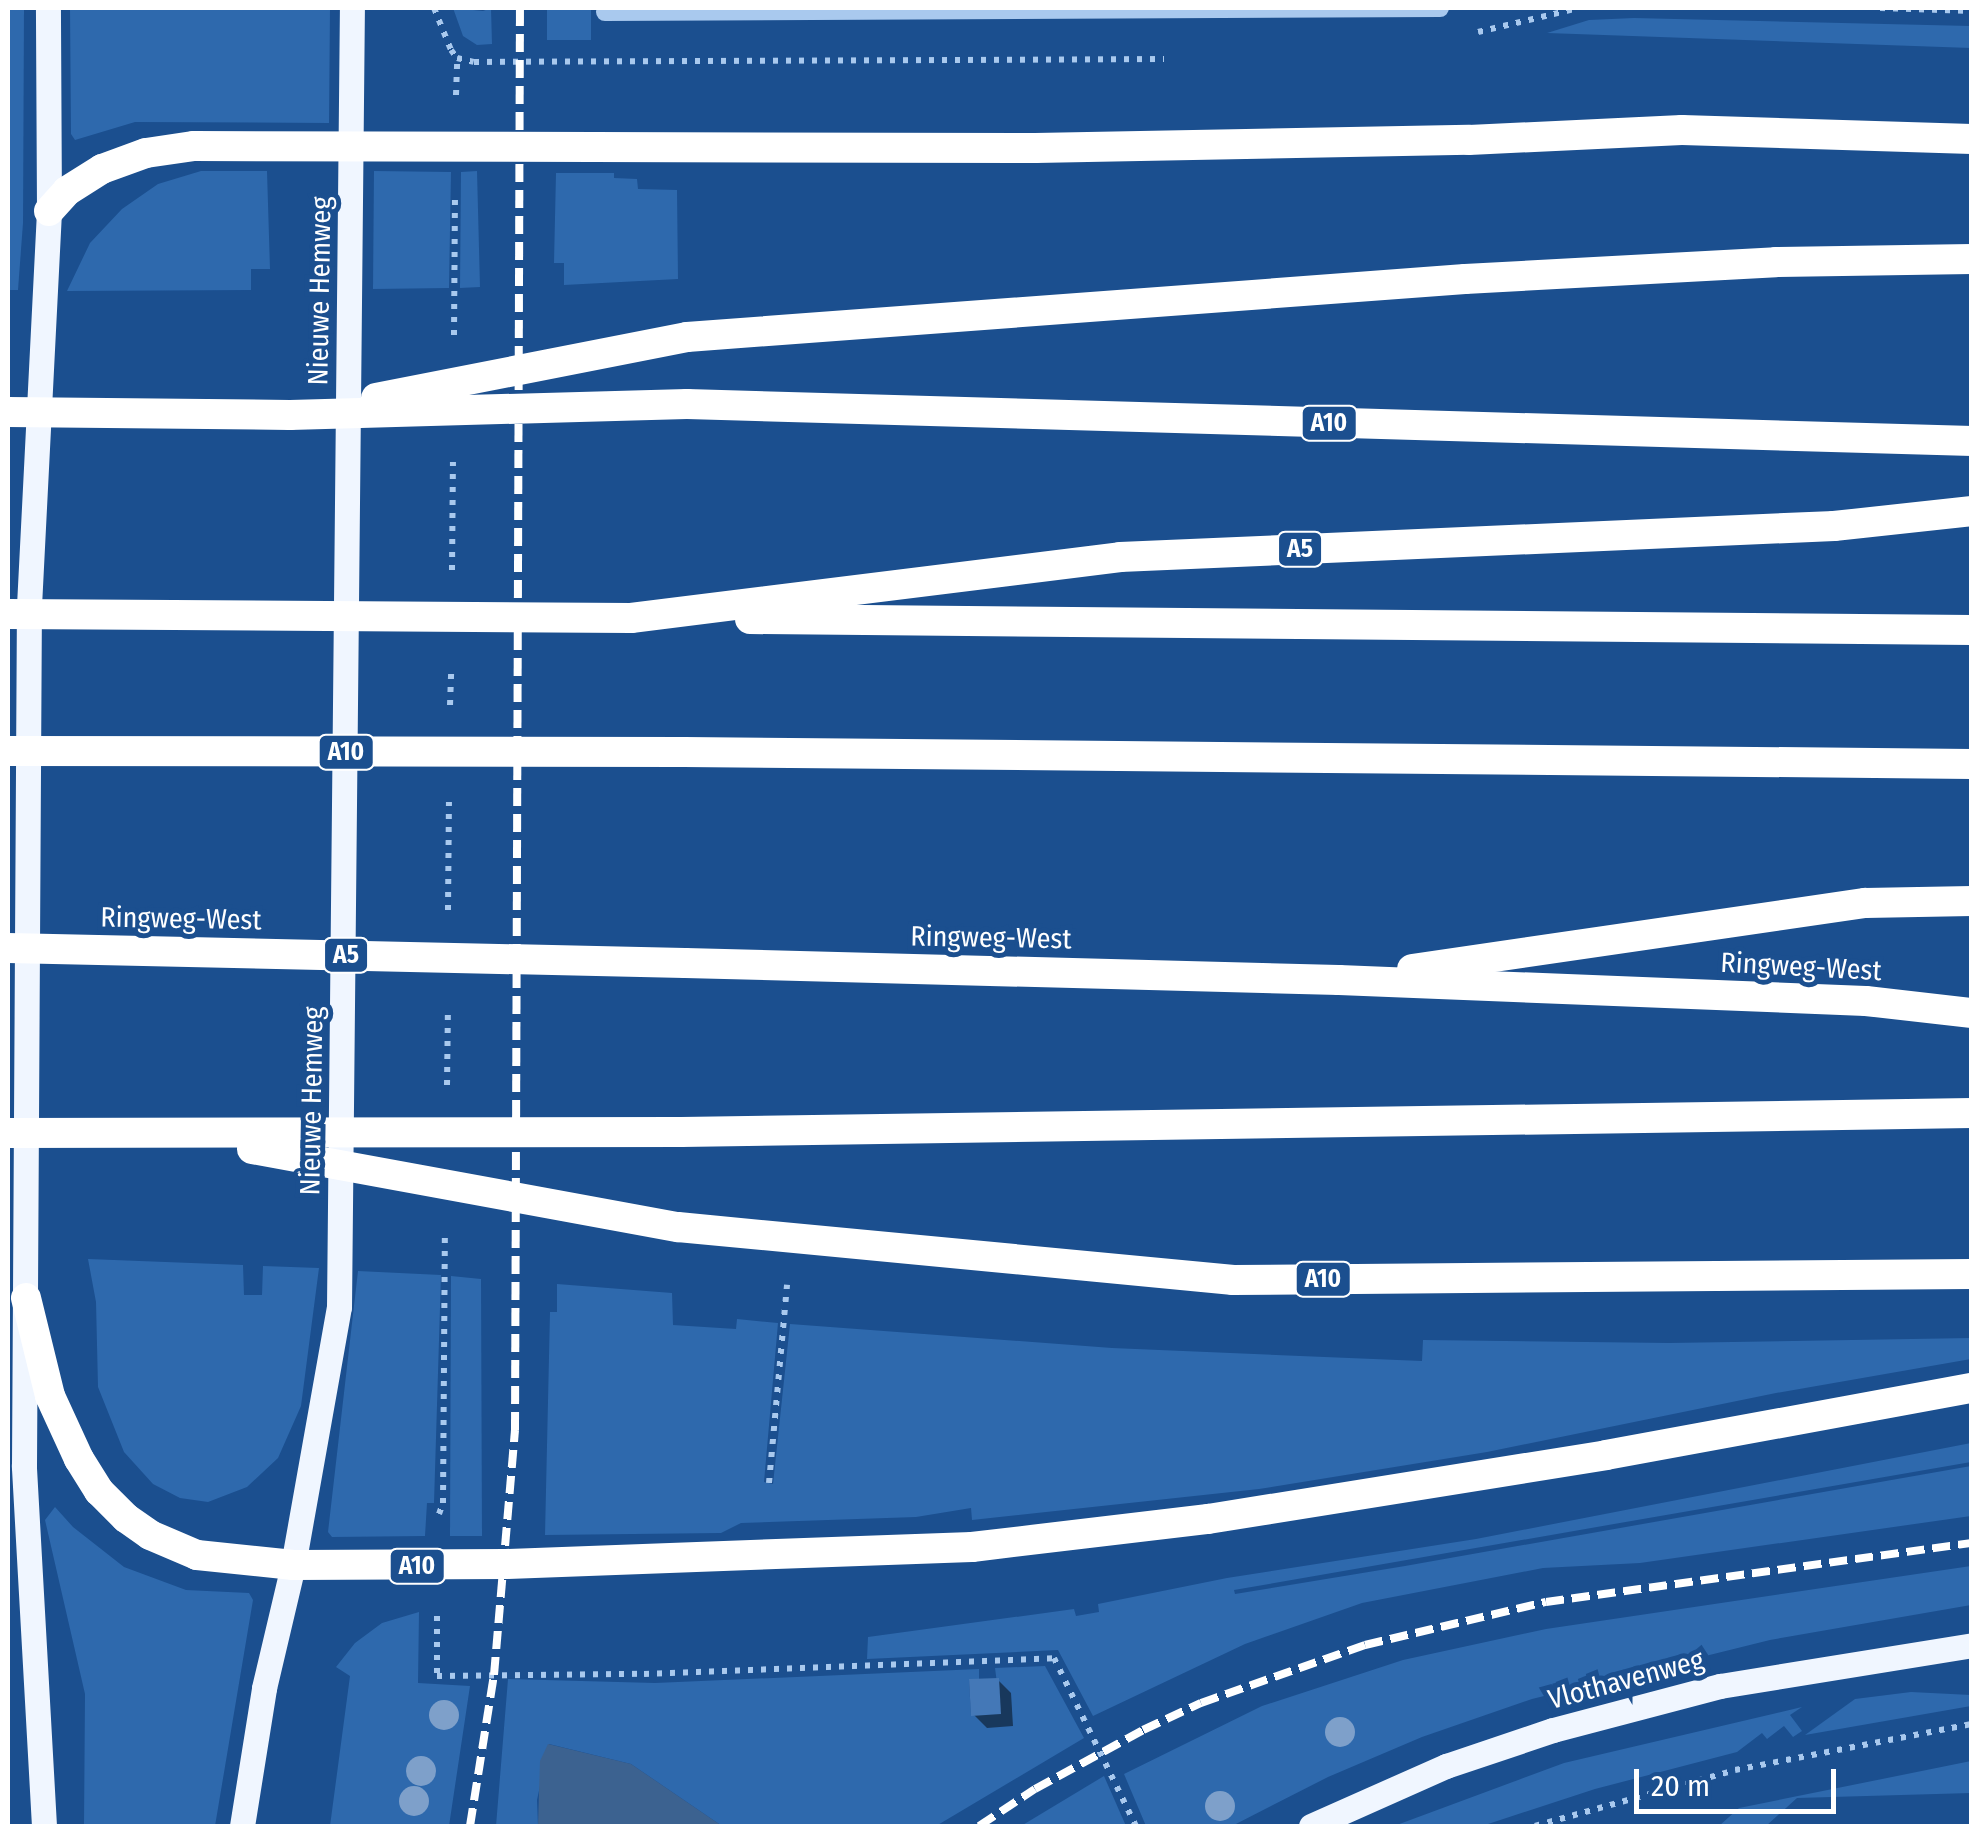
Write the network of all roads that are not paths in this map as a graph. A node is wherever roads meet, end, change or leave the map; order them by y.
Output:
1 (48, 8) edge
2 (352, 8) edge
3 (1440, 8) edge
4 (1090, 9) edge
5 (780, 10) edge
6 (606, 12) dead end
7 (1972, 139) edge
8 (352, 146) junction
9 (49, 210) junction
10 (1972, 259) edge
11 (8, 412) edge
12 (290, 415) junction
13 (1972, 441) edge
14 (1972, 511) edge
15 (8, 614) edge
16 (631, 618) junction
17 (1972, 630) edge
18 (8, 752) edge
19 (1972, 764) edge
20 (1972, 901) edge
21 (8, 948) edge
22 (1339, 980) junction
23 (1972, 1014) edge
24 (1972, 1114) edge
25 (8, 1133) edge
26 (180, 1135) junction
27 (1972, 1274) edge
28 (26, 1298) junction
29 (1972, 1388) edge
30 (293, 1565) junction
31 (1972, 1645) edge
32 (44, 1826) edge
33 (242, 1826) edge
34 (1311, 1826) edge

1 - 9 main road
2 - 8 main road, Nieuwe Hemweg
3 - 4 lane
4 - 5 lane
5 - 6 lane
7 - 8 highway
8 - 9 highway
8 - 30 main road, Nieuwe Hemweg
9 - 28 main road
10 - 12 highway, A10, bridge
11 - 12 highway, A10, bridge
12 - 13 highway, A10, bridge
14 - 16 highway, A5
15 - 16 highway, A5, bridge
16 - 17 highway, A5
18 - 19 highway, A10, bridge
20 - 22 highway, A5
21 - 22 highway, Ringweg-West / A5, bridge
22 - 23 highway, Ringweg-West / A5
24 - 26 highway, A10, bridge
25 - 26 highway, A10, bridge
26 - 27 highway, A10, bridge
28 - 30 highway, A10
28 - 32 main road
29 - 30 highway, A10
30 - 33 main road, Nieuwe Hemweg
31 - 34 main road, Vlothavenweg

